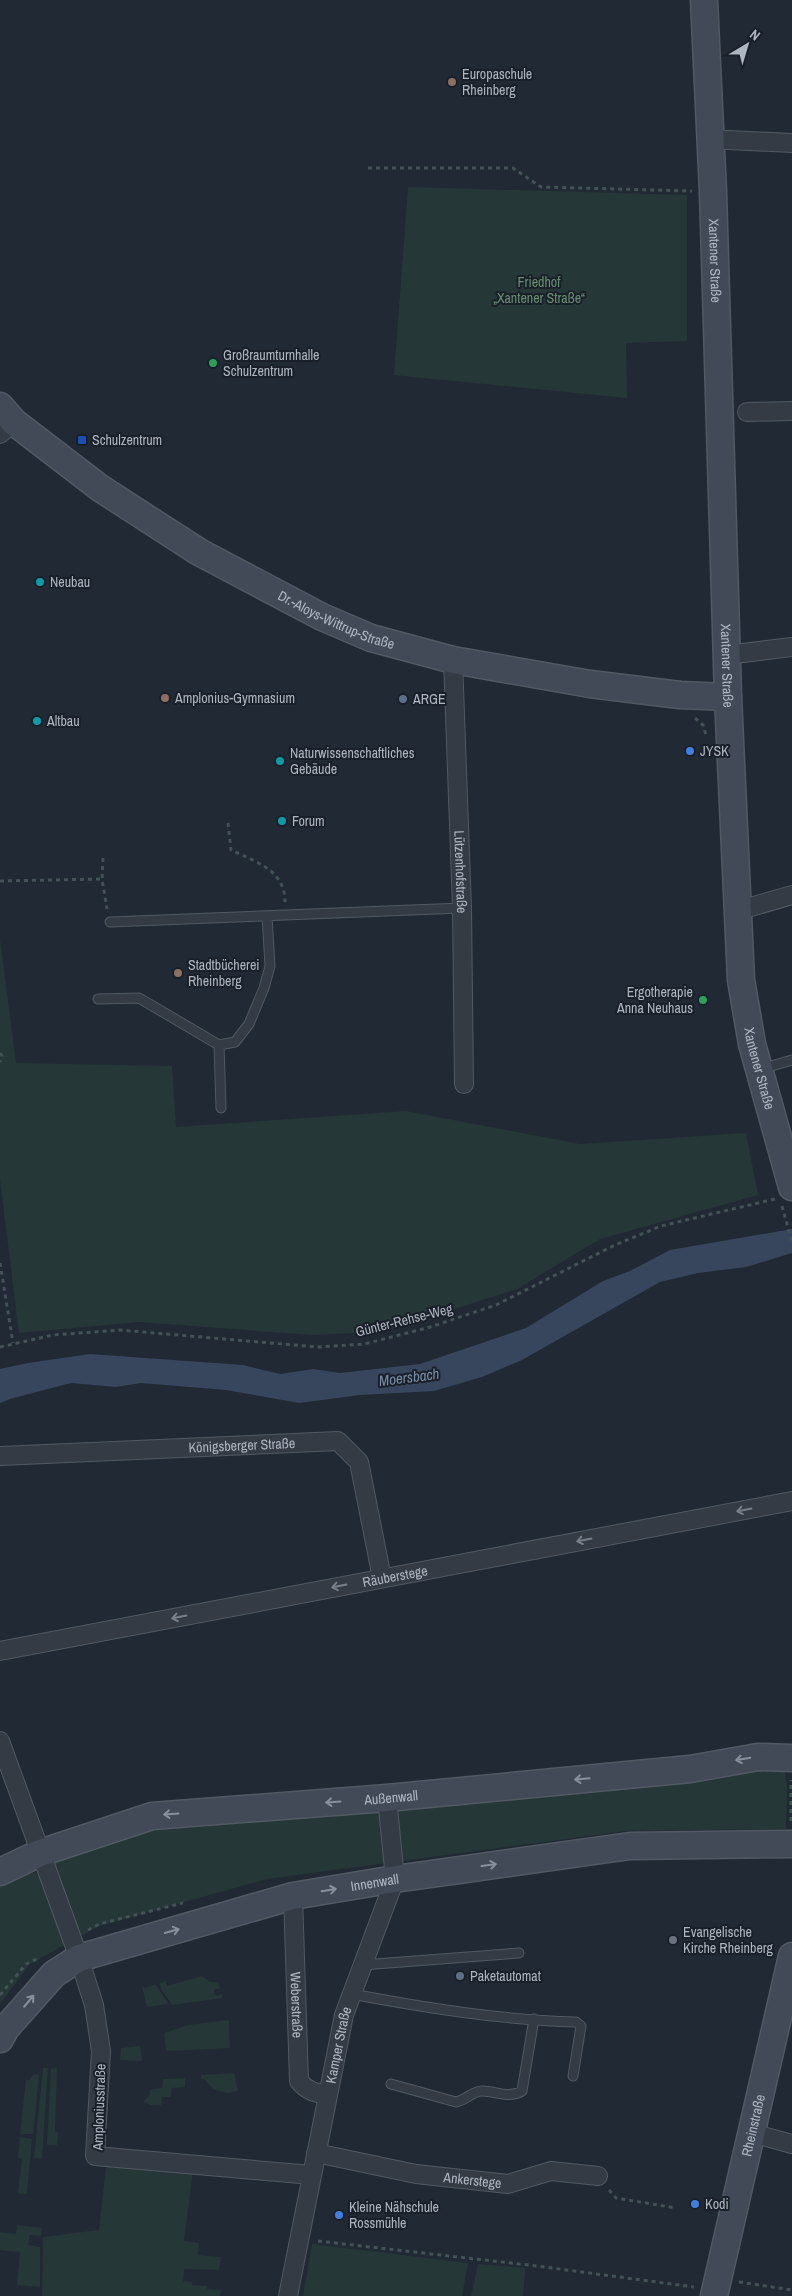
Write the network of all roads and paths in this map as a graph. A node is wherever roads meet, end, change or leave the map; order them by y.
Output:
1 (704, 0) edge
2 (708, 139) junction
3 (792, 143) edge
4 (368, 168) dead end
5 (713, 192) junction
6 (792, 411) edge
7 (747, 412) dead end
8 (5, 421) edge
9 (792, 647) edge
10 (727, 655) junction
11 (453, 660) junction
12 (728, 697) junction
13 (228, 823) dead end
14 (103, 858) dead end
15 (102, 879) junction
16 (0, 881) edge
17 (792, 895) edge
18 (462, 908) junction
19 (737, 911) junction
20 (286, 915) junction
21 (267, 916) junction
22 (110, 922) joint
23 (98, 998) dead end
24 (219, 1046) junction
25 (0, 1053) edge
26 (792, 1060) edge
27 (0, 1062) edge
28 (759, 1070) junction
29 (464, 1084) dead end
30 (221, 1108) dead end
31 (784, 1195) edge
32 (792, 1242) edge
33 (0, 1263) edge
34 (13, 1343) junction
35 (0, 1347) edge
36 (0, 1456) edge
37 (792, 1501) edge
38 (382, 1578) junction
39 (0, 1650) edge
40 (0, 1741) edge
41 (792, 1758) edge
42 (387, 1798) junction
43 (792, 1844) edge
44 (40, 1853) junction
45 (0, 1872) edge
46 (395, 1879) junction
47 (293, 1896) junction
48 (519, 1953) dead end
49 (792, 1956) edge
50 (79, 1958) junction
51 (361, 1965) junction
52 (352, 1994) junction
53 (534, 2019) junction
54 (0, 2039) edge
55 (573, 2076) dead end
56 (391, 2084) dead end
57 (328, 2094) junction
58 (752, 2133) junction
59 (792, 2144) edge
60 (316, 2153) junction
61 (312, 2175) junction
62 (598, 2176) joint
63 (676, 2208) dead end
64 (300, 2238) junction
65 (716, 2288) edge
66 (792, 2290) edge
67 (288, 2296) edge

1 - 2 street, Xantener Straße
2 - 3 street
2 - 5 street, Xantener Straße
4 - 5 path
5 - 10 street, Xantener Straße
6 - 7 street
8 - 11 street, Dr.-Aloys-Wittrup-Straße
9 - 10 street
10 - 12 street, Xantener Straße
11 - 12 street, Dr.-Aloys-Wittrup-Straße
11 - 18 street, Lützenhofstraße
12 - 19 street, Xantener Straße
13 - 20 path
14 - 15 path
15 - 16 path
15 - 22 path
17 - 19 street
18 - 20 lane
18 - 29 street, Lützenhofstraße
19 - 28 street, Xantener Straße
20 - 21 lane
21 - 22 lane
21 - 24 lane
23 - 24 lane
24 - 30 lane
25 - 27 path
26 - 28 lane
28 - 31 street, Xantener Straße
31 - 32 path
31 - 34 path, Günter-Rehse-Weg
33 - 34 path
34 - 35 path, Günter-Rehse-Weg
36 - 38 street, Königsberger Straße
37 -> 38 street, Räuberstege
38 -> 39 street, Räuberstege
40 - 44 street
41 -> 42 street, Außenwall
42 -> 44 street, Außenwall
42 - 46 street, Kamper Straße
46 -> 43 street, Innenwall
44 - 45 street, Außenwall
44 - 50 street, Amploniusstraße
47 -> 46 street, Innenwall
46 - 51 street, Kamper Straße
50 -> 47 street, Innenwall
47 - 57 street, Weberstraße
48 - 51 lane
49 - 58 street, Rheinstraße
54 -> 50 street, Innenwall
50 - 61 street, Amploniusstraße
51 - 52 street, Kamper Straße
52 - 53 lane
52 - 57 street, Kamper Straße
53 - 55 lane
53 - 56 lane
57 - 60 street, Kamper Straße
58 - 59 street
58 - 65 street, Rheinstraße
60 - 61 street, Kamper Straße
60 - 62 street, Ankerstege
61 - 64 street, Kamper Straße
62 - 63 path
64 - 65 path
64 - 67 street, Kamper Straße
65 - 66 path

